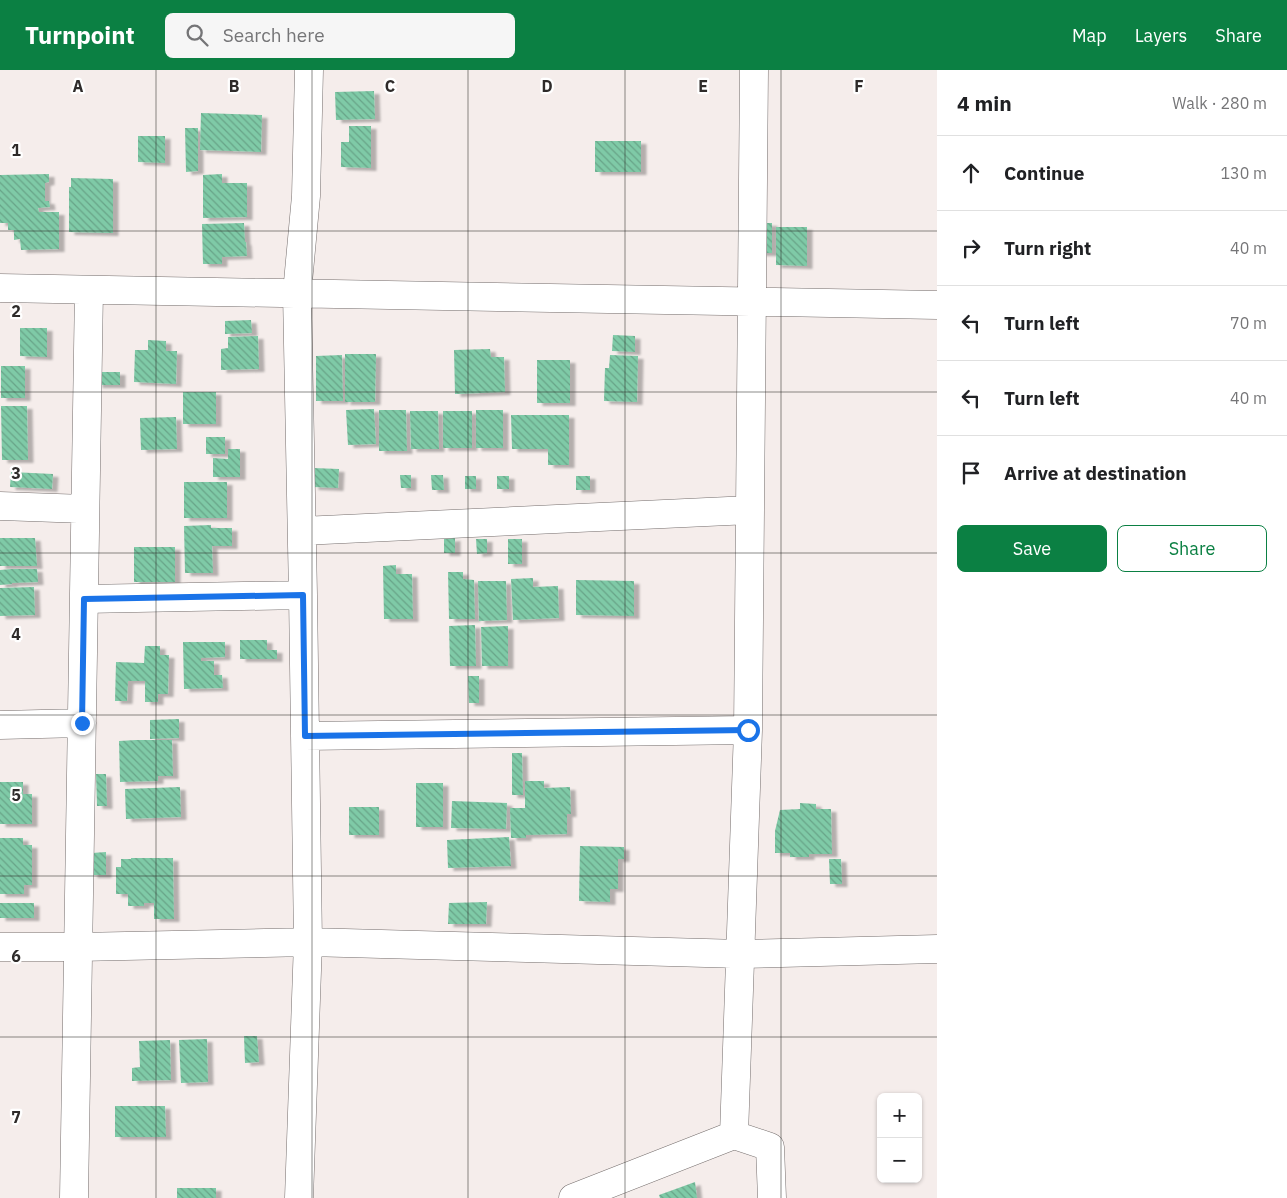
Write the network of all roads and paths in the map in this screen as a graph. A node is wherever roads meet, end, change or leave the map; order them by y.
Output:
1 (309, 70) edge
2 (754, 70) edge
3 (0, 288) edge
4 (89, 290) junction
5 (297, 294) junction
6 (751, 302) junction
7 (937, 305) edge
8 (0, 506) edge
9 (85, 509) junction
10 (750, 510) junction
11 (302, 531) junction
12 (303, 595) junction
13 (84, 599) junction
14 (82, 723) junction
15 (0, 725) edge
16 (748, 730) junction
17 (305, 736) junction
18 (308, 942) junction
19 (0, 947) edge
20 (78, 947) junction
21 (937, 949) edge
22 (741, 954) junction
23 (734, 1135) junction
24 (74, 1198) edge
25 (299, 1198) edge
26 (574, 1198) edge
27 (772, 1198) edge

1 - 5 street
2 - 6 street
3 - 4 street
4 - 5 street
4 - 9 street
5 - 6 street
5 - 11 street
6 - 7 street
6 - 10 street
8 - 9 street
9 - 13 street
10 - 11 street
10 - 16 street
11 - 12 street
12 - 13 street
12 - 17 street
13 - 14 street
14 - 15 street
14 - 20 street
16 - 17 street
16 - 22 street
17 - 18 street
18 - 20 street
18 - 22 street
18 - 25 street
19 - 20 street
20 - 24 street
21 - 22 street
22 - 23 street
23 - 26 street
23 - 27 street

